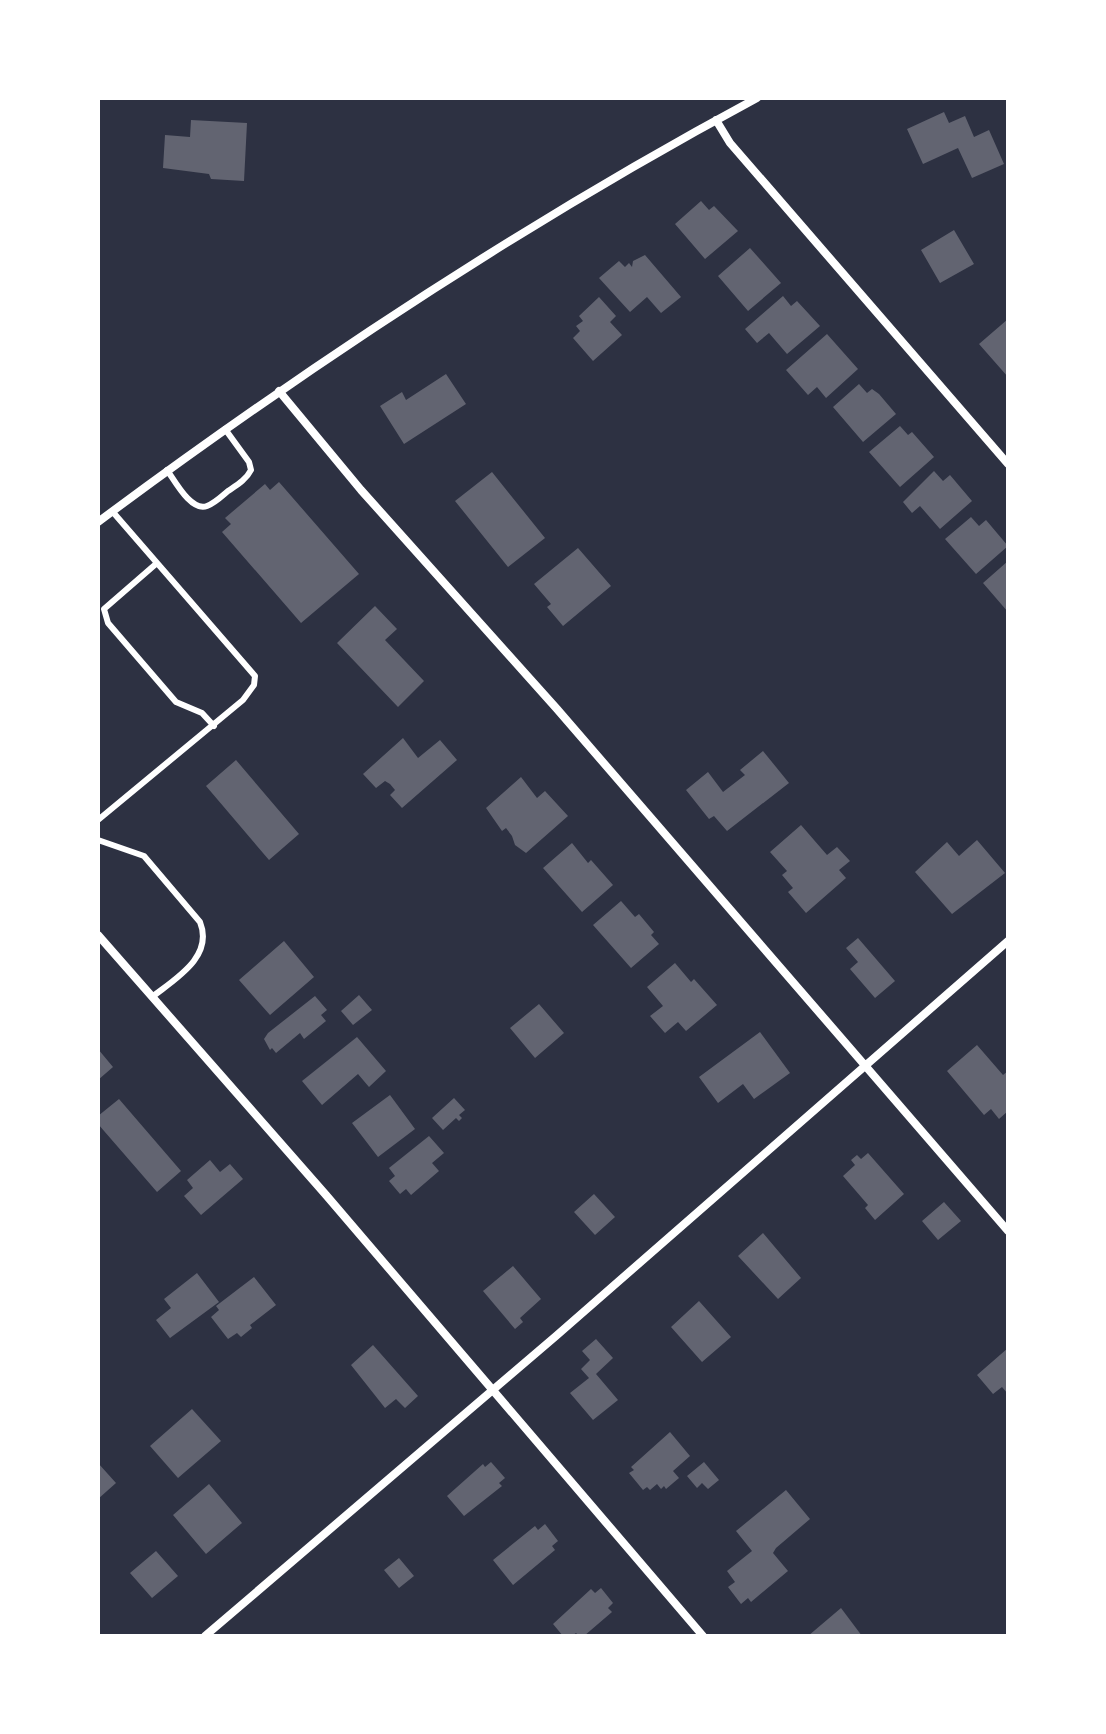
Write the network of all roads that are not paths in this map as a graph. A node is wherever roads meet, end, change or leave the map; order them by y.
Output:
1 (757, 98) edge
2 (716, 120) junction
3 (279, 391) junction
4 (225, 429) junction
5 (1008, 464) edge
6 (167, 470) junction
7 (112, 511) junction
8 (98, 522) edge
9 (157, 563) junction
10 (214, 726) junction
11 (98, 820) edge
12 (98, 840) edge
13 (98, 935) edge
14 (1008, 941) edge
15 (152, 997) junction
16 (865, 1065) junction
17 (1008, 1231) edge
18 (492, 1391) junction
19 (205, 1636) edge
20 (703, 1636) edge

1 - 2 street
2 - 3 street
2 - 5 street
3 - 4 street
3 - 16 street
4 - 6 street
4 - 6 lane
6 - 7 street
7 - 8 street
7 - 9 lane
9 - 10 lane
9 - 10 lane
10 - 11 lane
12 - 15 lane
13 - 15 street
14 - 16 street
15 - 18 street
16 - 17 street
16 - 18 street
18 - 19 street
18 - 20 street

